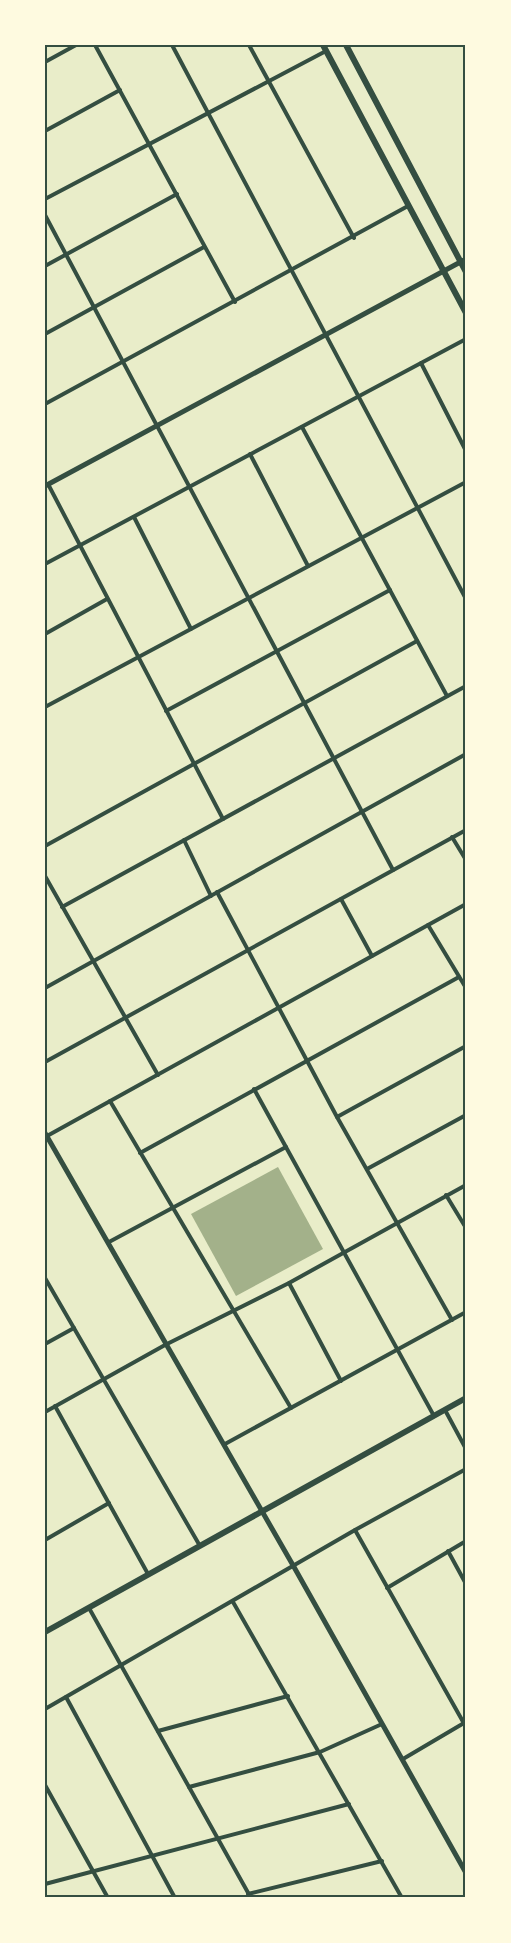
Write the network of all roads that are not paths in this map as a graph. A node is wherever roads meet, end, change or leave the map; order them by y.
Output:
1 (76, 45) edge
2 (95, 45) edge
3 (172, 45) edge
4 (249, 45) edge
5 (346, 45) edge
6 (324, 48) edge
7 (45, 62) edge
8 (269, 82) junction
9 (120, 90) junction
10 (209, 114) junction
11 (45, 131) edge
12 (149, 145) junction
13 (177, 194) junction
14 (45, 199) edge
15 (409, 206) junction
16 (45, 215) edge
17 (354, 238) junction
18 (204, 247) junction
19 (66, 255) junction
20 (463, 261) edge
21 (45, 266) edge
22 (443, 270) junction
23 (292, 271) junction
24 (466, 272) edge
25 (235, 302) junction
26 (95, 307) junction
27 (466, 313) edge
28 (45, 334) edge
29 (327, 336) junction
30 (466, 339) edge
31 (123, 362) junction
32 (421, 363) junction
33 (358, 396) junction
34 (45, 404) edge
35 (158, 426) junction
36 (302, 426) junction
37 (466, 451) edge
38 (250, 454) junction
39 (466, 482) edge
40 (46, 485) edge
41 (189, 487) junction
42 (418, 508) junction
43 (134, 517) junction
44 (362, 538) junction
45 (80, 546) junction
46 (45, 564) edge
47 (308, 566) junction
48 (390, 590) junction
49 (249, 598) junction
50 (107, 599) junction
51 (466, 599) edge
52 (191, 629) junction
53 (45, 634) edge
54 (417, 641) junction
55 (277, 651) junction
56 (138, 657) junction
57 (466, 686) edge
58 (447, 696) junction
59 (304, 703) junction
60 (45, 707) edge
61 (166, 711) junction
62 (466, 754) edge
63 (334, 758) junction
64 (194, 765) junction
65 (362, 812) junction
66 (223, 819) junction
67 (466, 830) edge
68 (452, 837) junction
69 (184, 840) junction
70 (45, 846) edge
71 (466, 860) edge
72 (393, 870) junction
73 (45, 876) edge
74 (217, 892) junction
75 (211, 896) junction
76 (341, 899) junction
77 (466, 904) edge
78 (62, 907) junction
79 (428, 925) junction
80 (247, 950) junction
81 (372, 956) junction
82 (93, 961) junction
83 (459, 976) junction
84 (45, 987) edge
85 (466, 988) edge
86 (278, 1008) junction
87 (125, 1018) junction
88 (466, 1046) edge
89 (307, 1061) junction
90 (45, 1062) edge
91 (158, 1075) junction
92 (254, 1089) junction
93 (110, 1101) junction
94 (466, 1115) edge
95 (337, 1117) junction
96 (46, 1134) edge
97 (286, 1147) junction
98 (140, 1152) junction
99 (366, 1169) junction
100 (466, 1185) edge
101 (446, 1195) junction
102 (173, 1208) junction
103 (396, 1221) junction
104 (466, 1228) edge
105 (109, 1242) junction
106 (344, 1252) junction
107 (45, 1278) edge
108 (289, 1282) junction
109 (233, 1311) junction
110 (466, 1312) edge
111 (452, 1320) junction
112 (74, 1328) junction
113 (45, 1344) edge
114 (165, 1345) junction
115 (397, 1350) junction
116 (103, 1379) junction
117 (341, 1381) junction
118 (466, 1398) edge
119 (55, 1406) junction
120 (291, 1408) junction
121 (445, 1410) junction
122 (45, 1412) edge
123 (434, 1416) junction
124 (225, 1444) junction
125 (466, 1449) edge
126 (466, 1469) edge
127 (109, 1503) junction
128 (261, 1512) junction
129 (355, 1530) junction
130 (45, 1540) edge
131 (466, 1541) edge
132 (200, 1546) junction
133 (448, 1551) junction
134 (294, 1566) junction
135 (148, 1574) junction
136 (466, 1584) edge
137 (387, 1588) junction
138 (233, 1602) junction
139 (89, 1607) junction
140 (45, 1632) edge
141 (121, 1665) junction
142 (288, 1696) junction
143 (66, 1697) junction
144 (45, 1709) edge
145 (382, 1724) junction
146 (465, 1724) edge
147 (158, 1731) junction
148 (320, 1752) junction
149 (403, 1759) junction
150 (45, 1785) edge
151 (189, 1787) junction
152 (349, 1803) junction
153 (217, 1838) junction
154 (153, 1856) junction
155 (382, 1861) junction
156 (93, 1872) junction
157 (466, 1873) edge
158 (45, 1884) edge
159 (249, 1896) edge
160 (108, 1898) edge
161 (175, 1898) edge
162 (402, 1898) edge

1 - 7 street
2 - 9 street
3 - 10 street
4 - 8 street
5 - 20 main road
6 - 8 street
6 - 15 main road
8 - 10 street
8 - 17 street
9 - 11 street
9 - 12 street
10 - 12 street
10 - 23 street
12 - 13 street
12 - 14 street
13 - 18 street
13 - 19 street
15 - 17 street
15 - 22 main road
16 - 19 street
17 - 23 street
18 - 25 street
18 - 26 street
19 - 21 street
19 - 26 street
20 - 22 street
20 - 24 main road
22 - 27 main road
22 - 29 street
23 - 25 street
23 - 29 street
25 - 31 street
26 - 28 street
26 - 31 street
29 - 33 street
29 - 35 street
30 - 32 street
31 - 34 street
31 - 35 street
32 - 33 street
32 - 37 street
33 - 36 street
33 - 42 street
35 - 40 street
35 - 41 street
36 - 38 street
36 - 44 street
38 - 41 street
38 - 47 street
39 - 42 street
40 - 45 street
41 - 43 street
41 - 49 street
42 - 44 street
42 - 51 street
43 - 45 street
43 - 52 street
44 - 47 street
44 - 48 street
45 - 46 street
45 - 50 street
47 - 49 street
48 - 54 street
48 - 55 street
49 - 52 street
49 - 55 street
50 - 53 street
50 - 56 street
52 - 56 street
54 - 58 street
54 - 59 street
55 - 59 street
55 - 61 street
56 - 60 street
56 - 61 street
57 - 58 street
58 - 63 street
59 - 63 street
59 - 64 street
61 - 64 street
62 - 65 street
63 - 65 street
63 - 66 street
64 - 66 street
64 - 70 street
65 - 72 street
65 - 74 street
66 - 69 street
67 - 68 street
68 - 71 street
68 - 72 street
69 - 75 street
69 - 78 street
72 - 76 street
73 - 78 street
74 - 75 street
74 - 80 street
75 - 82 street
76 - 80 street
76 - 81 street
77 - 79 street
78 - 82 street
79 - 81 street
79 - 83 street
80 - 86 street
80 - 87 street
81 - 86 street
82 - 84 street
82 - 87 street
83 - 85 street
83 - 89 street
86 - 89 street
86 - 91 street
87 - 90 street
87 - 91 street
88 - 95 street
89 - 92 street
89 - 95 street
91 - 93 street
92 - 97 street
92 - 98 street
93 - 96 street
93 - 98 street
94 - 99 street
95 - 99 street
96 - 105 street
97 - 102 street
97 - 106 street
98 - 102 street
99 - 103 street
100 - 101 street
101 - 103 street
101 - 104 street
102 - 105 street
102 - 109 street
103 - 106 street
103 - 111 street
105 - 114 street
106 - 108 street
106 - 115 street
107 - 112 street
108 - 109 street
108 - 117 street
109 - 114 street
109 - 120 street
110 - 111 street
111 - 115 street
112 - 113 street
112 - 116 street
114 - 116 street
114 - 124 street
115 - 117 street
115 - 123 street
116 - 119 street
116 - 132 street
117 - 120 street
118 - 121 main road
119 - 122 street
119 - 127 street
120 - 124 street
121 - 123 main road
121 - 125 street
123 - 128 main road
124 - 128 street
126 - 129 street
127 - 130 street
127 - 135 street
128 - 132 main road
128 - 134 street
129 - 134 street
129 - 137 street
131 - 133 street
132 - 135 main road
133 - 136 street
133 - 137 street
134 - 138 street
134 - 145 street
135 - 139 main road
137 - 146 street
138 - 141 street
138 - 142 street
139 - 140 main road
139 - 141 street
141 - 143 street
141 - 147 street
142 - 147 street
142 - 148 street
143 - 144 street
143 - 154 street
145 - 148 street
145 - 149 street
146 - 149 street
147 - 151 street
148 - 151 street
148 - 152 street
149 - 157 street
150 - 156 street
151 - 153 street
152 - 153 street
152 - 155 street
153 - 154 street
153 - 159 street
154 - 156 street
154 - 161 street
155 - 159 street
155 - 162 street
156 - 158 street
156 - 160 street

